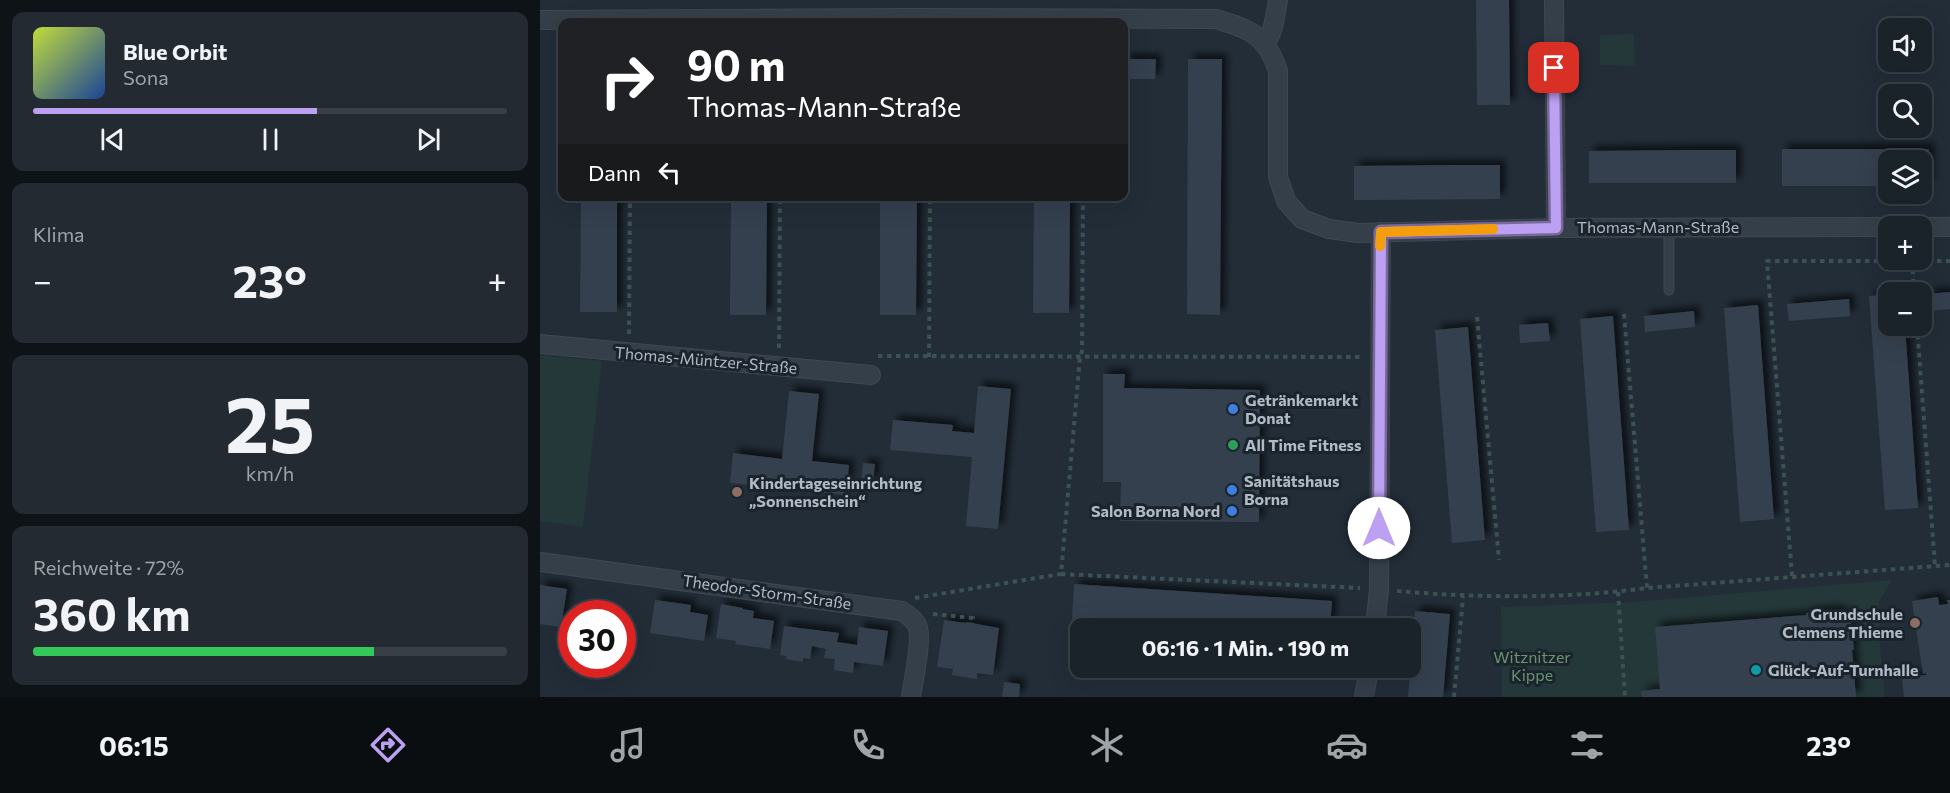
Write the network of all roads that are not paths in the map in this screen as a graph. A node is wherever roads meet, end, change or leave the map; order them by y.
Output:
1 (1278, 0) edge
2 (1554, 0) edge
3 (1128, 19) edge
4 (540, 20) edge
5 (558, 20) edge
6 (1264, 43) junction
7 (1669, 227) junction
8 (1878, 227) edge
9 (1932, 227) edge
10 (1950, 227) edge
11 (1556, 228) junction
12 (1381, 232) junction
13 (1669, 290) dead end
14 (540, 344) edge
15 (871, 375) road end
16 (540, 561) edge
17 (1376, 618) edge
18 (1367, 678) edge
19 (911, 697) edge
20 (1364, 697) edge

1 - 6 street
2 - 11 street
3 - 6 street
4 - 5 street
6 - 12 street, Thomas-Mann-Straße
7 - 8 street, Thomas-Mann-Straße
7 - 11 street, Thomas-Mann-Straße
7 - 13 lane
9 - 10 street
11 - 12 street, Thomas-Mann-Straße
12 - 17 street
14 - 15 street, Thomas-Müntzer-Straße
16 - 19 street, Theodor-Storm-Straße
18 - 20 street

